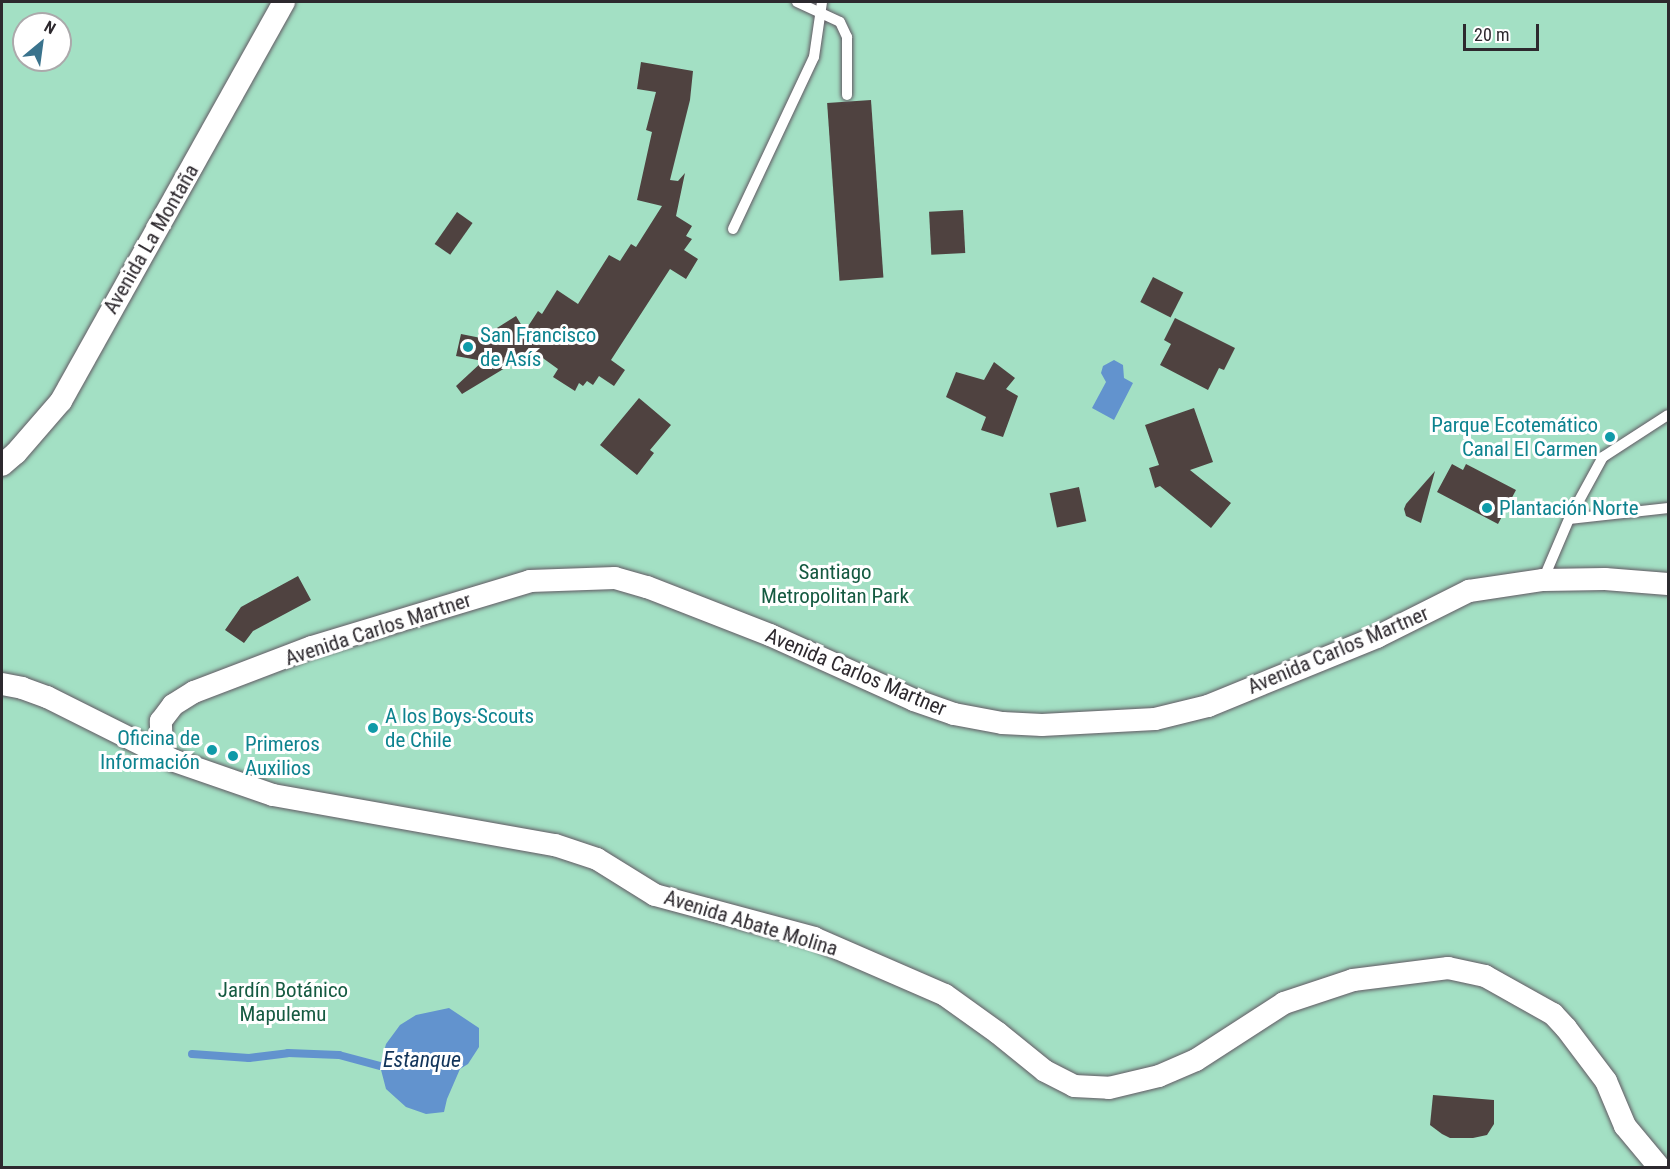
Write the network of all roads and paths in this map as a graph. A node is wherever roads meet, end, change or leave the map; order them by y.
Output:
1 (284, 2) edge
2 (797, 2) edge
3 (821, 7) edge
4 (847, 95) dead end
5 (733, 229) dead end
6 (1668, 415) edge
7 (2, 465) edge
8 (1668, 508) edge
9 (1569, 519) junction
10 (1543, 580) junction
11 (1668, 584) edge
12 (8, 684) edge
13 (162, 755) junction
14 (1660, 1167) edge

1 - 7 street, Avenida La Montaña
2 - 3 lane
3 - 4 lane
3 - 5 lane
6 - 9 lane
8 - 9 lane
9 - 10 lane
10 - 11 street, Avenida Carlos Martner
10 - 13 street, Avenida Carlos Martner
12 - 13 street, Avenida Abate Molina
13 - 14 street, Avenida Abate Molina

